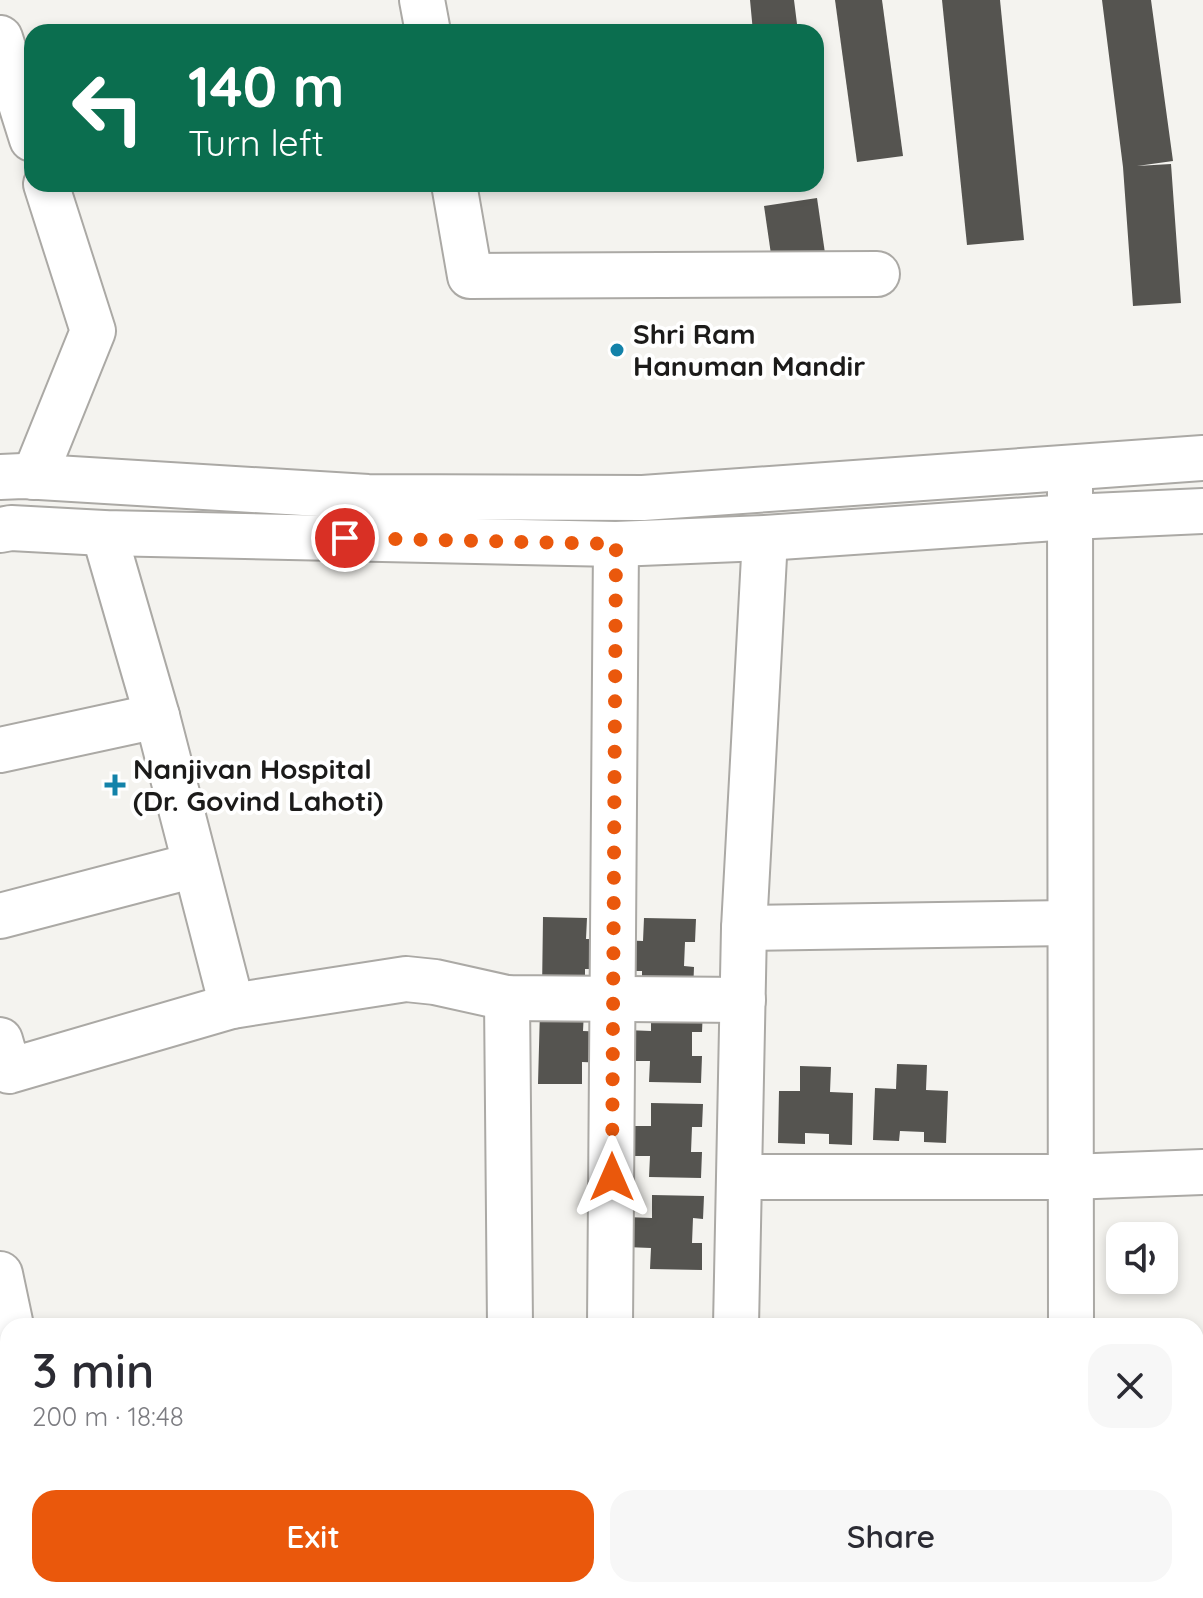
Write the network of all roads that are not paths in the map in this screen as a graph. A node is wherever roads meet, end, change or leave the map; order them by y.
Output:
1 (422, 0) edge
2 (426, 24) edge
3 (0, 38) edge
4 (24, 114) edge
5 (49, 192) edge
6 (455, 192) edge
7 (877, 274) dead end
8 (1203, 458) edge
9 (1070, 467) junction
10 (17, 477) edge
11 (1203, 511) edge
12 (1070, 517) junction
13 (0, 530) edge
14 (104, 533) junction
15 (765, 538) junction
16 (616, 544) junction
17 (157, 716) junction
18 (0, 750) edge
19 (195, 865) junction
20 (0, 916) edge
21 (1069, 923) junction
22 (744, 928) junction
23 (507, 998) junction
24 (613, 999) junction
25 (743, 1000) junction
26 (232, 1006) junction
27 (0, 1040) edge
28 (1203, 1172) edge
29 (741, 1177) junction
30 (1069, 1177) junction
31 (0, 1274) edge
32 (9, 1318) edge
33 (510, 1318) edge
34 (610, 1318) edge
35 (736, 1318) edge
36 (1071, 1318) edge

1 - 2 street
3 - 4 street
5 - 10 street
6 - 7 street
8 - 9 street
9 - 10 street
9 - 12 street
11 - 12 street
12 - 15 street
12 - 21 street
13 - 14 street
14 - 16 street
14 - 17 street
15 - 16 street
15 - 22 street
16 - 24 street
17 - 18 street
17 - 19 street
19 - 20 street
19 - 26 street
21 - 22 street
21 - 30 street
22 - 25 street
23 - 24 street
23 - 26 street
23 - 33 street
24 - 25 street
24 - 34 street
25 - 29 street
26 - 27 street
28 - 30 street
29 - 30 street
29 - 35 street
30 - 36 street
31 - 32 street

